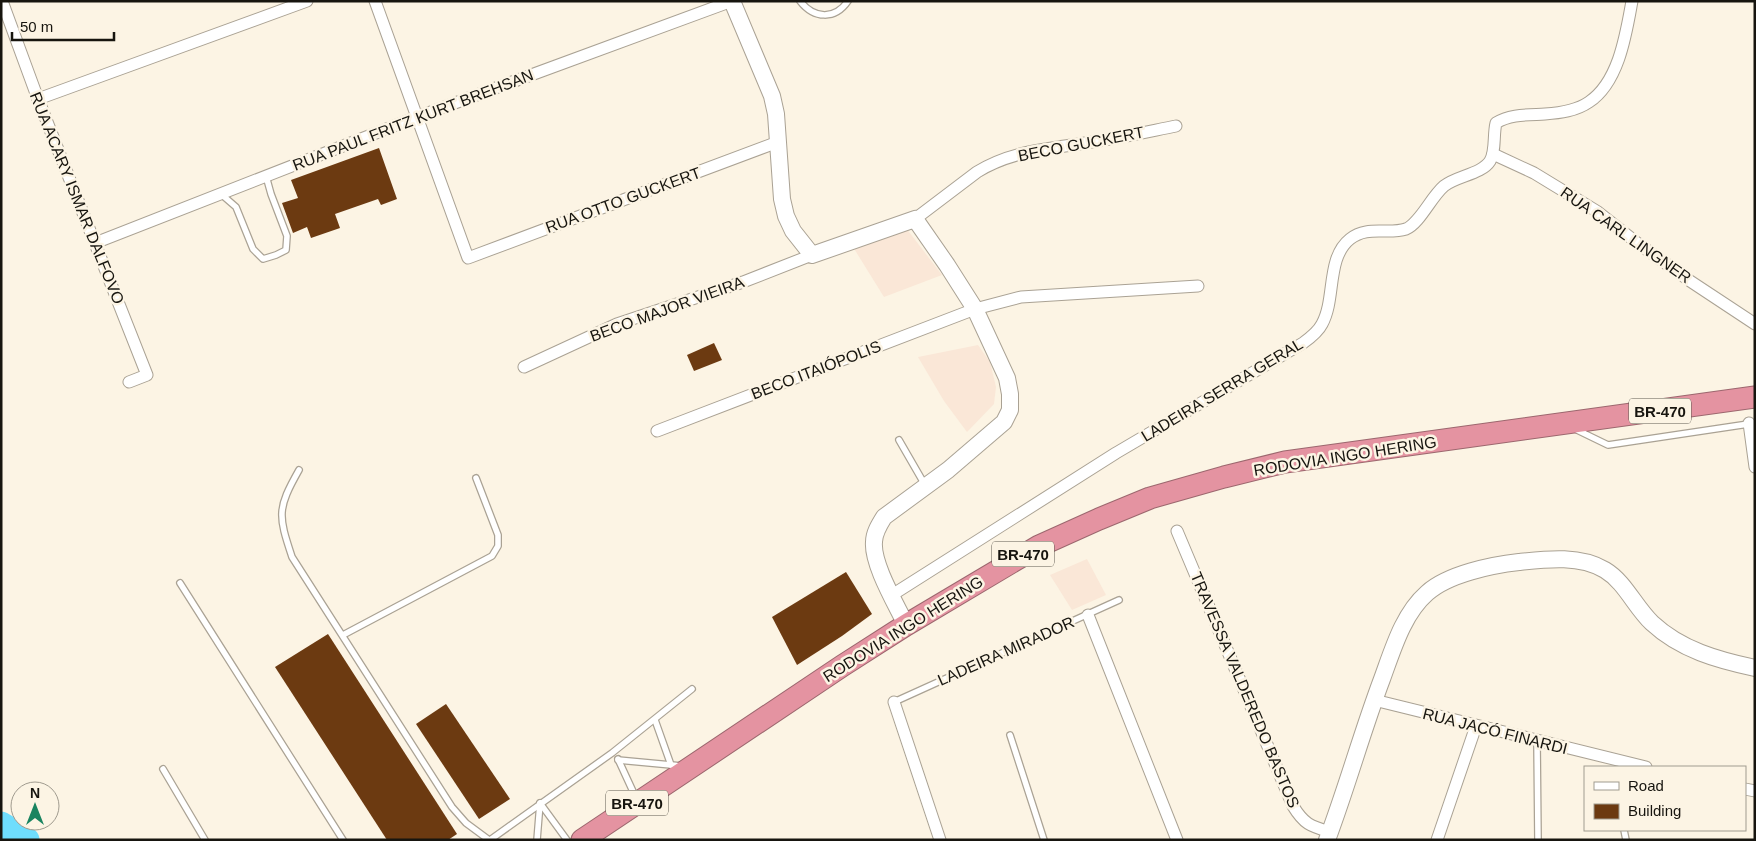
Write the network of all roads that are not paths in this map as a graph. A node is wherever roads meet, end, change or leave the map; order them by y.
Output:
1 (2, 1) edge
2 (307, 1) edge
3 (375, 1) edge
4 (732, 1) edge
5 (800, 1) edge
6 (848, 1) edge
7 (1632, 1) edge
8 (38, 99) junction
9 (417, 117) junction
10 (1176, 126) dead end
11 (778, 142) junction
12 (1493, 154) junction
13 (266, 176) junction
14 (221, 194) junction
15 (915, 219) junction
16 (95, 243) junction
17 (812, 255) junction
18 (1198, 286) dead end
19 (975, 310) junction
20 (1755, 324) edge
21 (524, 367) dead end
22 (129, 382) dead end
23 (1755, 397) edge
24 (1752, 423) edge
25 (1564, 424) junction
26 (657, 431) dead end
27 (899, 440) dead end
28 (1755, 467) edge
29 (299, 470) dead end
30 (476, 478) dead end
31 (926, 486) junction
32 (1177, 530) dead end
33 (180, 583) dead end
34 (892, 595) junction
35 (1119, 600) dead end
36 (1088, 614) junction
37 (906, 625) junction
38 (342, 635) junction
39 (1755, 668) edge
40 (692, 689) dead end
41 (1374, 700) junction
42 (894, 702) joint
43 (655, 720) junction
44 (1476, 726) junction
45 (1010, 735) dead end
46 (1537, 742) junction
47 (612, 753) junction
48 (618, 760) junction
49 (681, 766) junction
50 (1636, 766) edge
51 (163, 769) dead end
52 (540, 803) junction
53 (638, 803) junction
54 (1329, 836) edge
55 (205, 840) edge
56 (343, 840) edge
57 (490, 840) edge
58 (537, 840) edge
59 (567, 840) edge
60 (582, 840) edge
61 (940, 840) edge
62 (1044, 840) edge
63 (1177, 840) edge
64 (1437, 840) edge
65 (1538, 840) edge

1 - 8 street, RUA ACARY ISMAR DALFOVO
2 - 8 street
3 - 9 street
4 - 9 street, RUA PAUL FRITZ KURT BREHSAN
4 - 11 street
5 - 6 lane
7 - 12 street
8 - 16 street, RUA ACARY ISMAR DALFOVO
9 - 11 street, RUA OTTO GUCKERT
9 - 13 street, RUA PAUL FRITZ KURT BREHSAN
10 - 15 street, BECO GUCKERT
11 - 17 street
12 - 20 street, RUA CARL LINGNER
12 - 34 street, LADEIRA SERRA GERAL
13 - 14 street, RUA PAUL FRITZ KURT BREHSAN
13 - 14 lane
14 - 16 street, RUA PAUL FRITZ KURT BREHSAN
15 - 17 street
15 - 19 street
16 - 22 street, RUA ACARY ISMAR DALFOVO
17 - 21 street, BECO MAJOR VIEIRA
18 - 19 street, BECO ITAIÓPOLIS
19 - 26 street, BECO ITAIÓPOLIS
19 - 31 street
23 - 25 highway, RODOVIA INGO HERING / BR-470
24 - 25 lane
24 - 28 street
25 - 37 highway, RODOVIA INGO HERING / BR-470
27 - 31 lane
29 - 38 lane
30 - 38 lane
31 - 34 street
32 - 54 street, TRAVESSA VALDEREDO BASTOS
33 - 56 lane
34 - 37 street
35 - 36 lane, LADEIRA MIRADOR
36 - 42 lane, LADEIRA MIRADOR
36 - 63 street
37 - 49 highway, RODOVIA INGO HERING / BR-470
38 - 57 lane
39 - 41 street
40 - 43 lane
41 - 44 street, RUA JACÓ FINARDI
41 - 54 street
42 - 61 street
43 - 47 lane
43 - 49 lane
44 - 46 street, RUA JACÓ FINARDI
44 - 64 street
45 - 62 lane
46 - 50 street, RUA JACÓ FINARDI
46 - 65 lane
47 - 48 lane
47 - 52 lane
48 - 49 lane
48 - 53 lane
49 - 53 highway, RODOVIA INGO HERING / BR-470
51 - 55 lane
52 - 57 lane
52 - 58 lane
52 - 59 lane
53 - 60 highway, RODOVIA INGO HERING / BR-470

